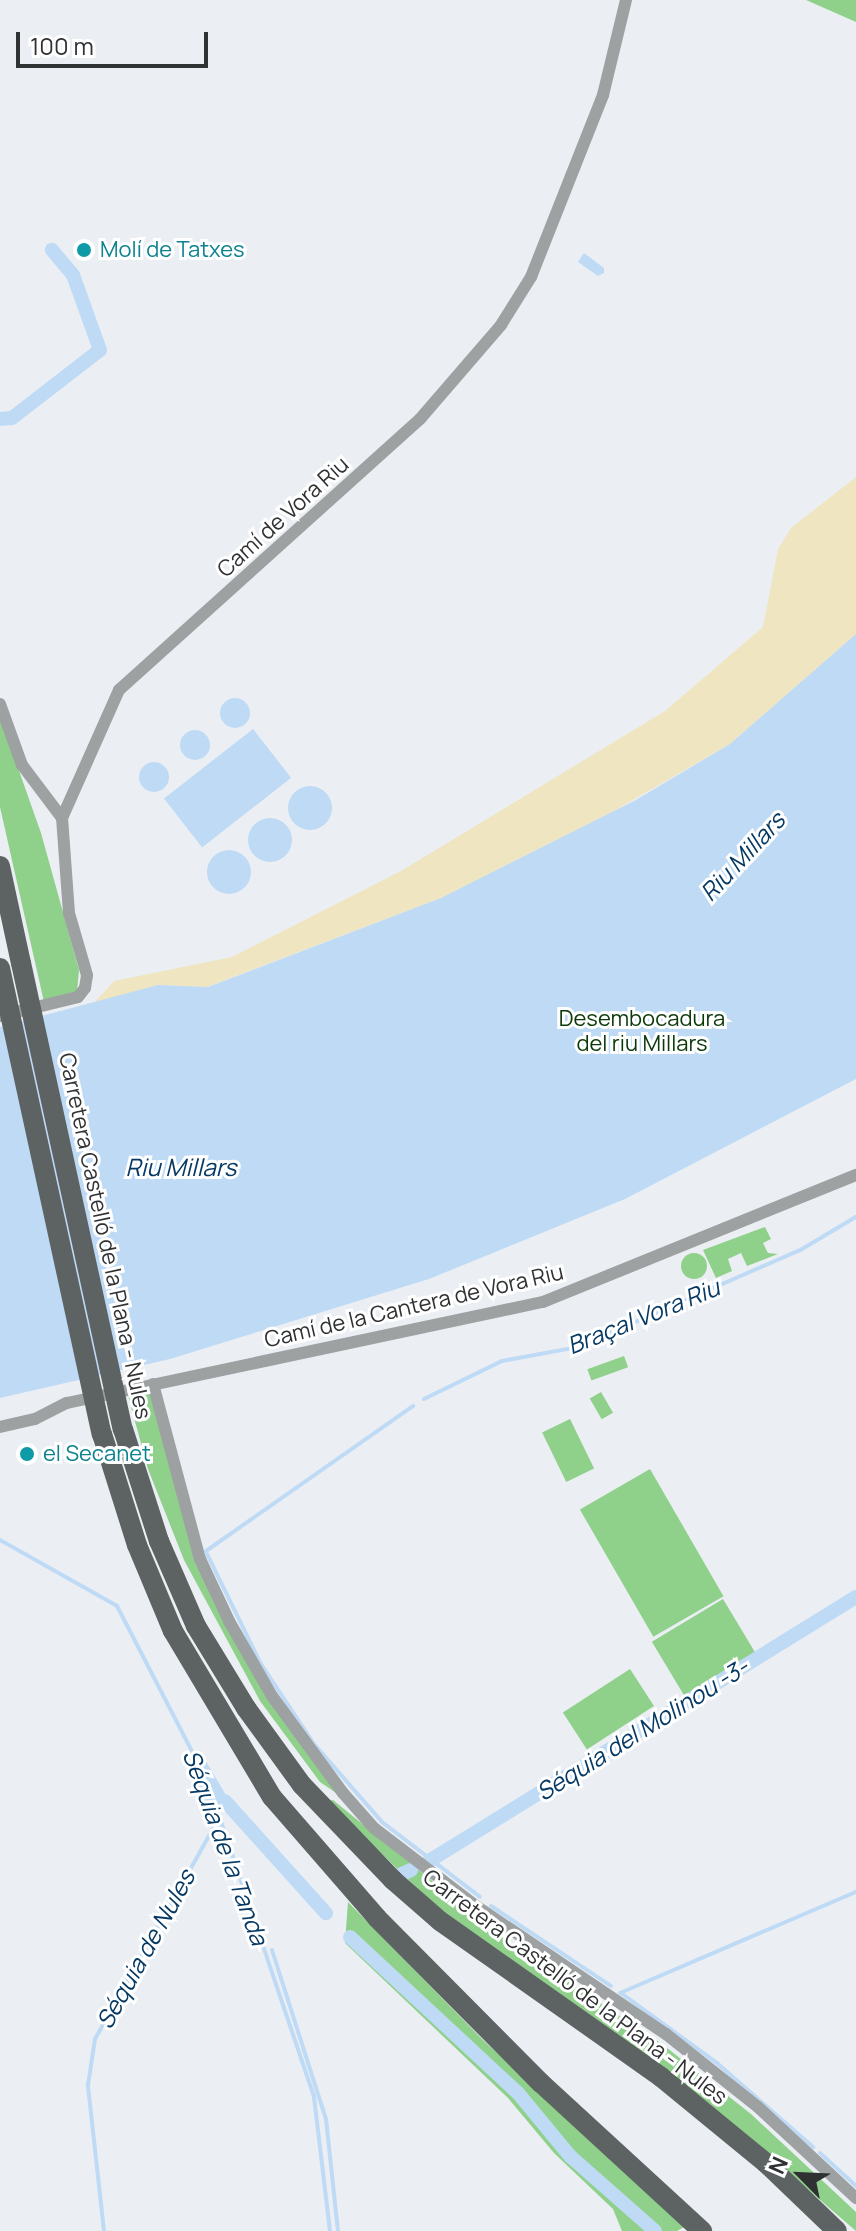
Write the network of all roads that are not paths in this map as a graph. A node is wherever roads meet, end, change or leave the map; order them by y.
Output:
1 (626, 0) edge
2 (0, 704) edge
3 (62, 818) junction
4 (0, 866) edge
5 (0, 968) edge
6 (0, 1016) edge
7 (856, 1175) edge
8 (153, 1384) junction
9 (0, 1427) edge
10 (856, 2198) edge
11 (702, 2231) edge
12 (837, 2231) edge

1 - 3 street, Camí de Vora Riu
2 - 3 street
3 - 6 street, Camí de Vora Riu
4 - 12 main road, Carretera Castelló de la Plana - Nules, bridge
5 - 11 main road, Carretera Castelló de la Plana - Nules, bridge
7 - 8 street, Camí de la Cantera de Vora Riu
8 - 9 street, Camí de la Cantera de Vora Riu
8 - 10 street

